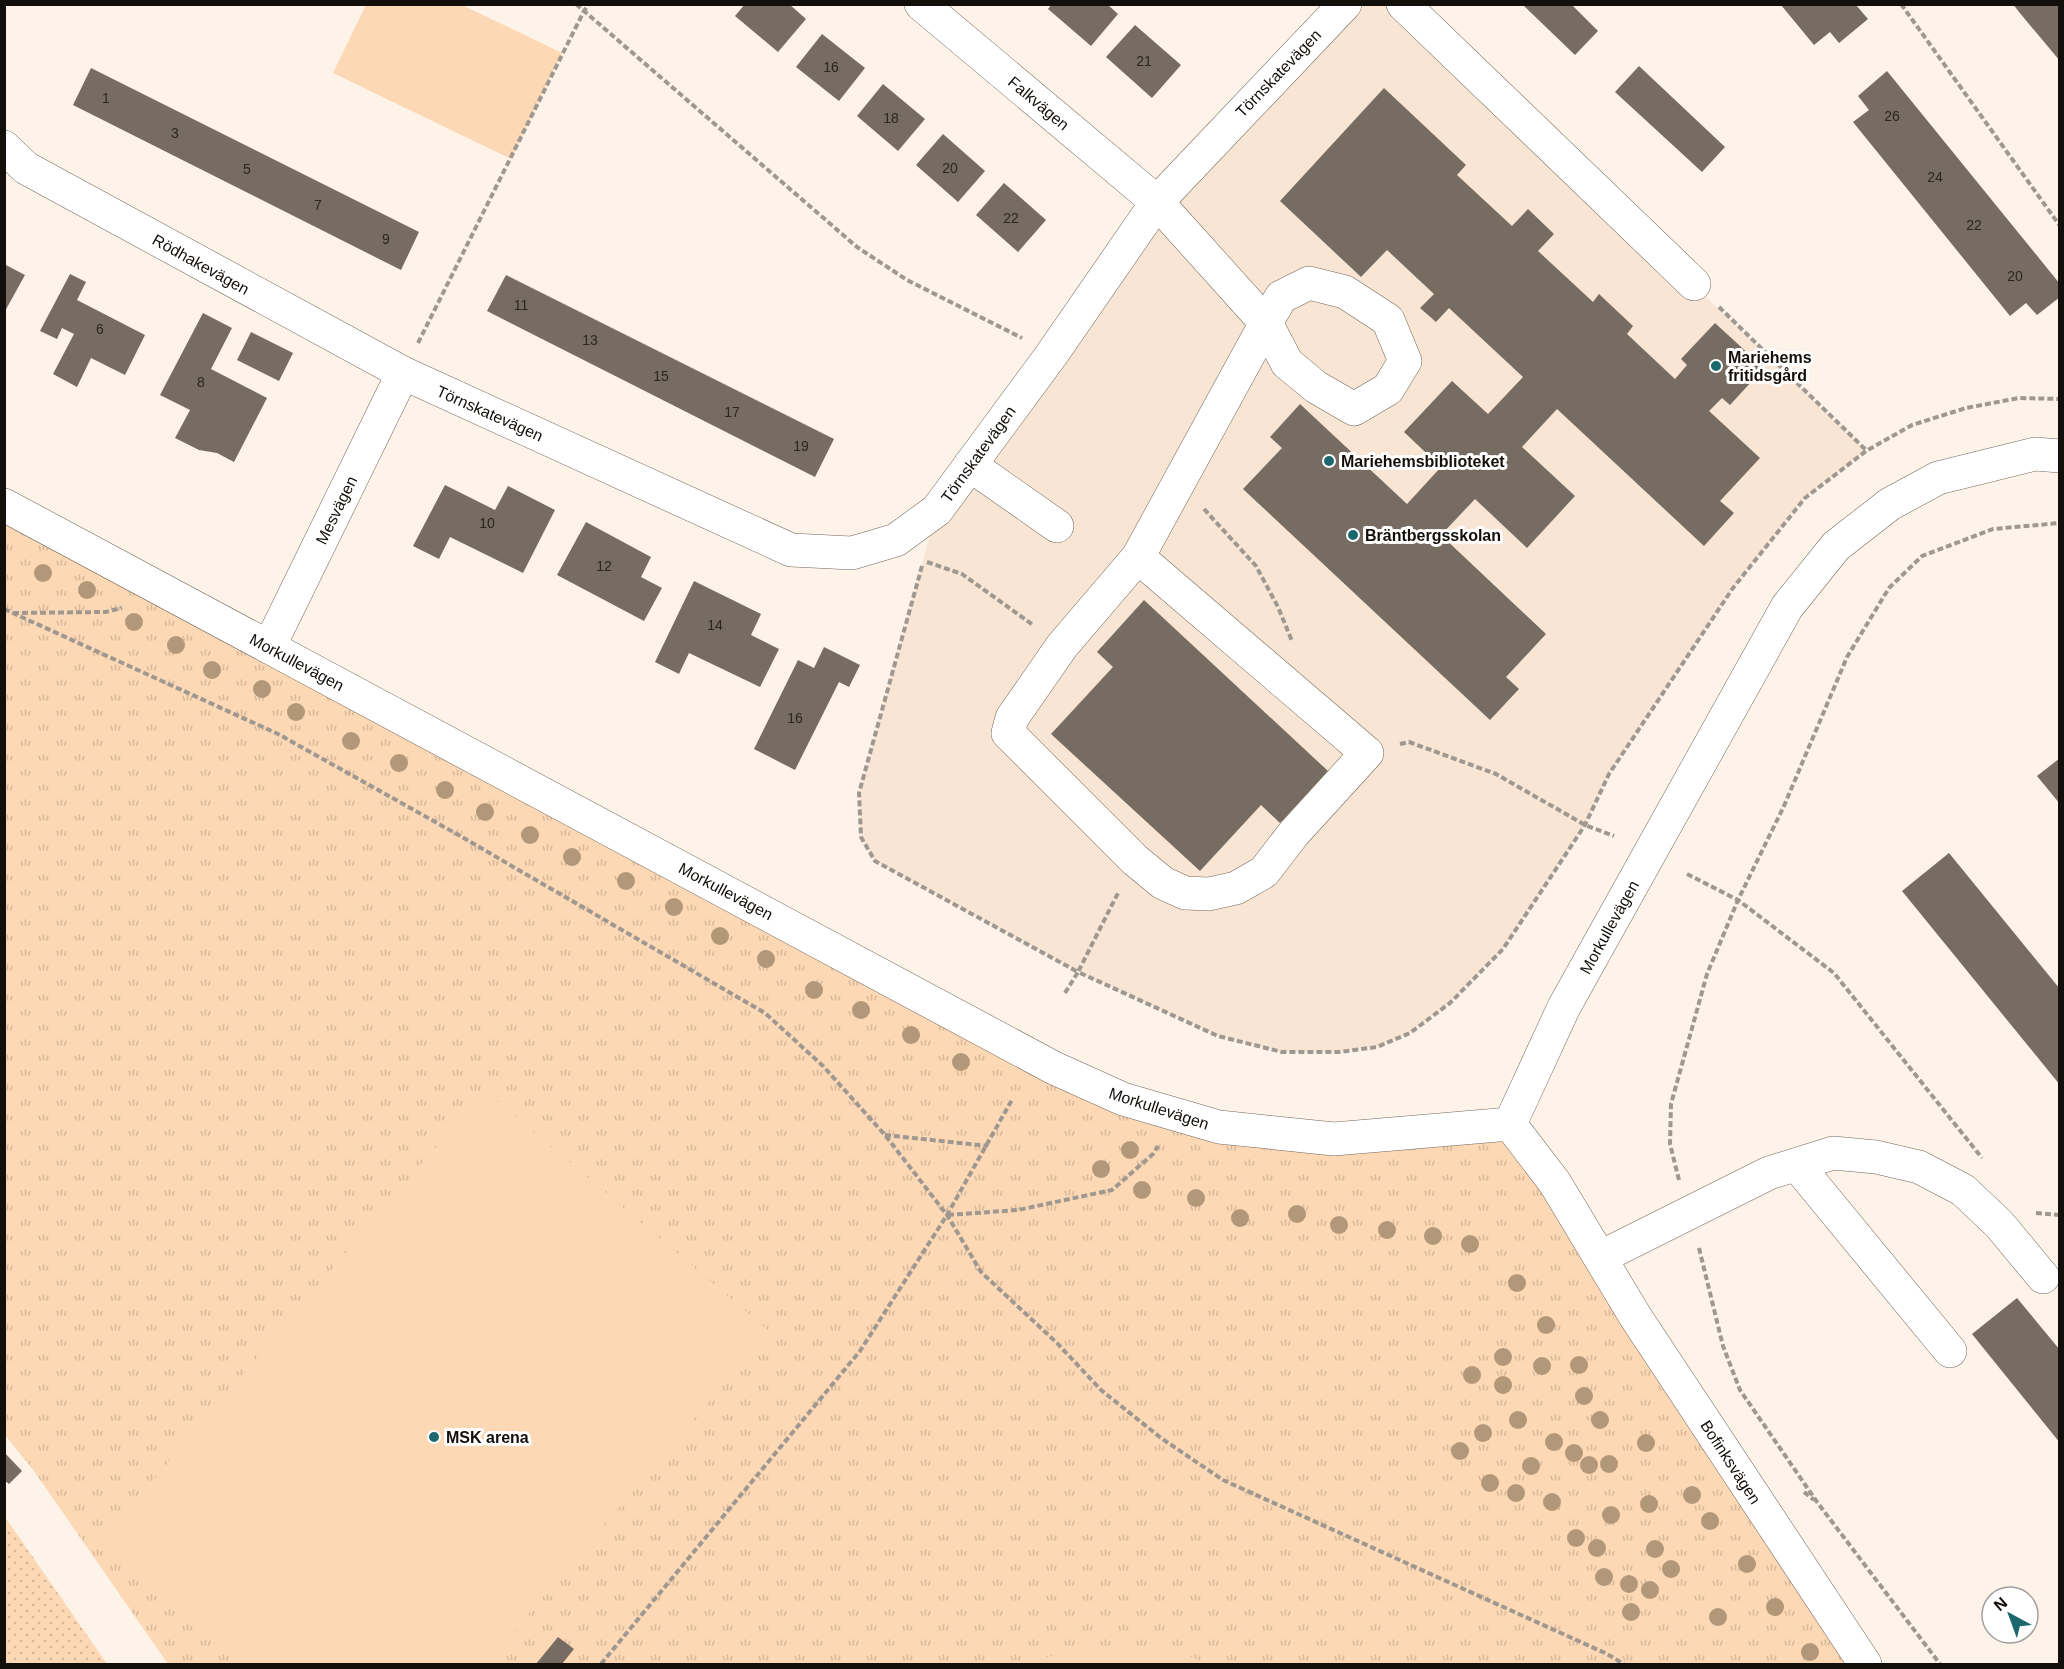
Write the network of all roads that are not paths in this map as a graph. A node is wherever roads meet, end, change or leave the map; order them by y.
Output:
1 (921, 4) edge
2 (1345, 4) edge
3 (1403, 4) edge
4 (4, 147) edge
5 (1156, 202) junction
6 (1694, 284) road end
7 (403, 374) junction
8 (2060, 456) edge
9 (970, 465) junction
10 (4, 505) edge
11 (1057, 526) dead end
12 (1138, 557) junction
13 (269, 647) junction
14 (1510, 1124) junction
15 (1797, 1165) junction
16 (1601, 1257) junction
17 (2043, 1277) dead end
18 (1950, 1351) dead end
19 (1865, 1665) edge

1 - 5 street, Falkvägen
2 - 5 street, Törnskatevägen
3 - 6 street
4 - 7 street, Rödhakevägen
5 - 9 street, Törnskatevägen
5 - 12 street, Falkvägen
7 - 9 street, Törnskatevägen
7 - 13 street, Mesvägen
8 - 14 street, Morkullevägen
9 - 11 street
10 - 13 street, Morkullevägen
12 - 12 street
13 - 14 street, Morkullevägen
14 - 16 street, Bofinksvägen
15 - 16 street
15 - 17 street
15 - 18 street
16 - 19 street, Bofinksvägen

